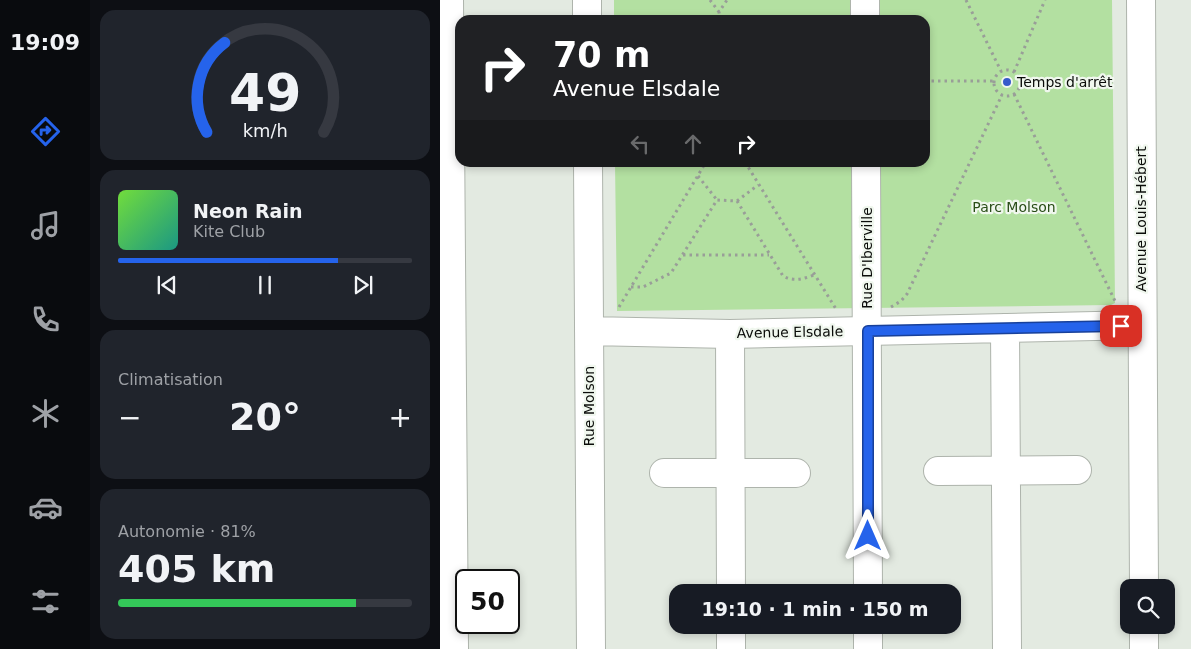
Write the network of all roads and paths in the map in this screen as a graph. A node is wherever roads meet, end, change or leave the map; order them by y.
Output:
1 (449, 0) edge
2 (587, 0) edge
3 (710, 0) edge
4 (727, 0) edge
5 (865, 0) edge
6 (966, 0) edge
7 (1046, 0) edge
8 (1141, 0) edge
9 (719, 12) junction
10 (587, 15) edge
11 (719, 15) edge
12 (865, 15) edge
13 (1001, 72) junction
14 (1014, 72) junction
15 (930, 81) edge
16 (1113, 81) dead end
17 (994, 82) junction
18 (1020, 83) junction
19 (1014, 94) junction
20 (1002, 95) junction
21 (588, 167) edge
22 (703, 167) edge
23 (748, 167) edge
24 (866, 167) edge
25 (698, 176) junction
26 (758, 184) junction
27 (717, 200) junction
28 (737, 201) junction
29 (682, 254) junction
30 (770, 255) junction
31 (814, 275) junction
32 (631, 287) junction
33 (1115, 303) dead end
34 (892, 305) dead end
35 (836, 309) dead end
36 (617, 311) dead end
37 (1141, 325) junction
38 (1005, 328) junction
39 (589, 331) junction
40 (868, 331) junction
41 (730, 334) junction
42 (1077, 470) dead end
43 (938, 471) dead end
44 (1006, 471) junction
45 (796, 472) dead end
46 (664, 473) dead end
47 (731, 473) junction
48 (1144, 579) edge
49 (731, 584) edge
50 (868, 584) edge
51 (731, 634) edge
52 (868, 634) edge
53 (1144, 634) edge
54 (454, 649) edge
55 (591, 649) edge
56 (731, 649) edge
57 (868, 649) edge
58 (1007, 649) edge
59 (1144, 649) edge

1 - 54 street
2 - 10 street
3 - 9 path
4 - 9 path
5 - 12 street
6 - 13 path
7 - 14 path
8 - 37 street, Avenue Louis-Hébert
9 - 11 path
13 - 14 path
13 - 17 path
14 - 18 path
15 - 17 path
16 - 18 path
17 - 20 path
18 - 19 path
19 - 20 path
19 - 33 path
20 - 34 path
21 - 39 street, Rue Molson
22 - 25 path
23 - 26 path
24 - 40 street, Rue D'Iberville
25 - 27 path
25 - 32 path
26 - 28 path
26 - 31 path
27 - 28 path
27 - 29 path
28 - 30 path
29 - 30 path
29 - 32 path
30 - 31 path
31 - 35 path
32 - 36 path
37 - 38 street, Avenue Elsdale
37 - 48 street, Avenue Louis-Hébert
38 - 40 street, Avenue Elsdale
38 - 44 street
39 - 41 street, Avenue Elsdale
39 - 55 street, Rue Molson
40 - 41 street, Avenue Elsdale
40 - 50 street, Rue D'Iberville
41 - 47 street
42 - 44 street
43 - 44 street
44 - 58 street
45 - 47 street
46 - 47 street
47 - 49 street
51 - 56 street
52 - 57 street
53 - 59 street

